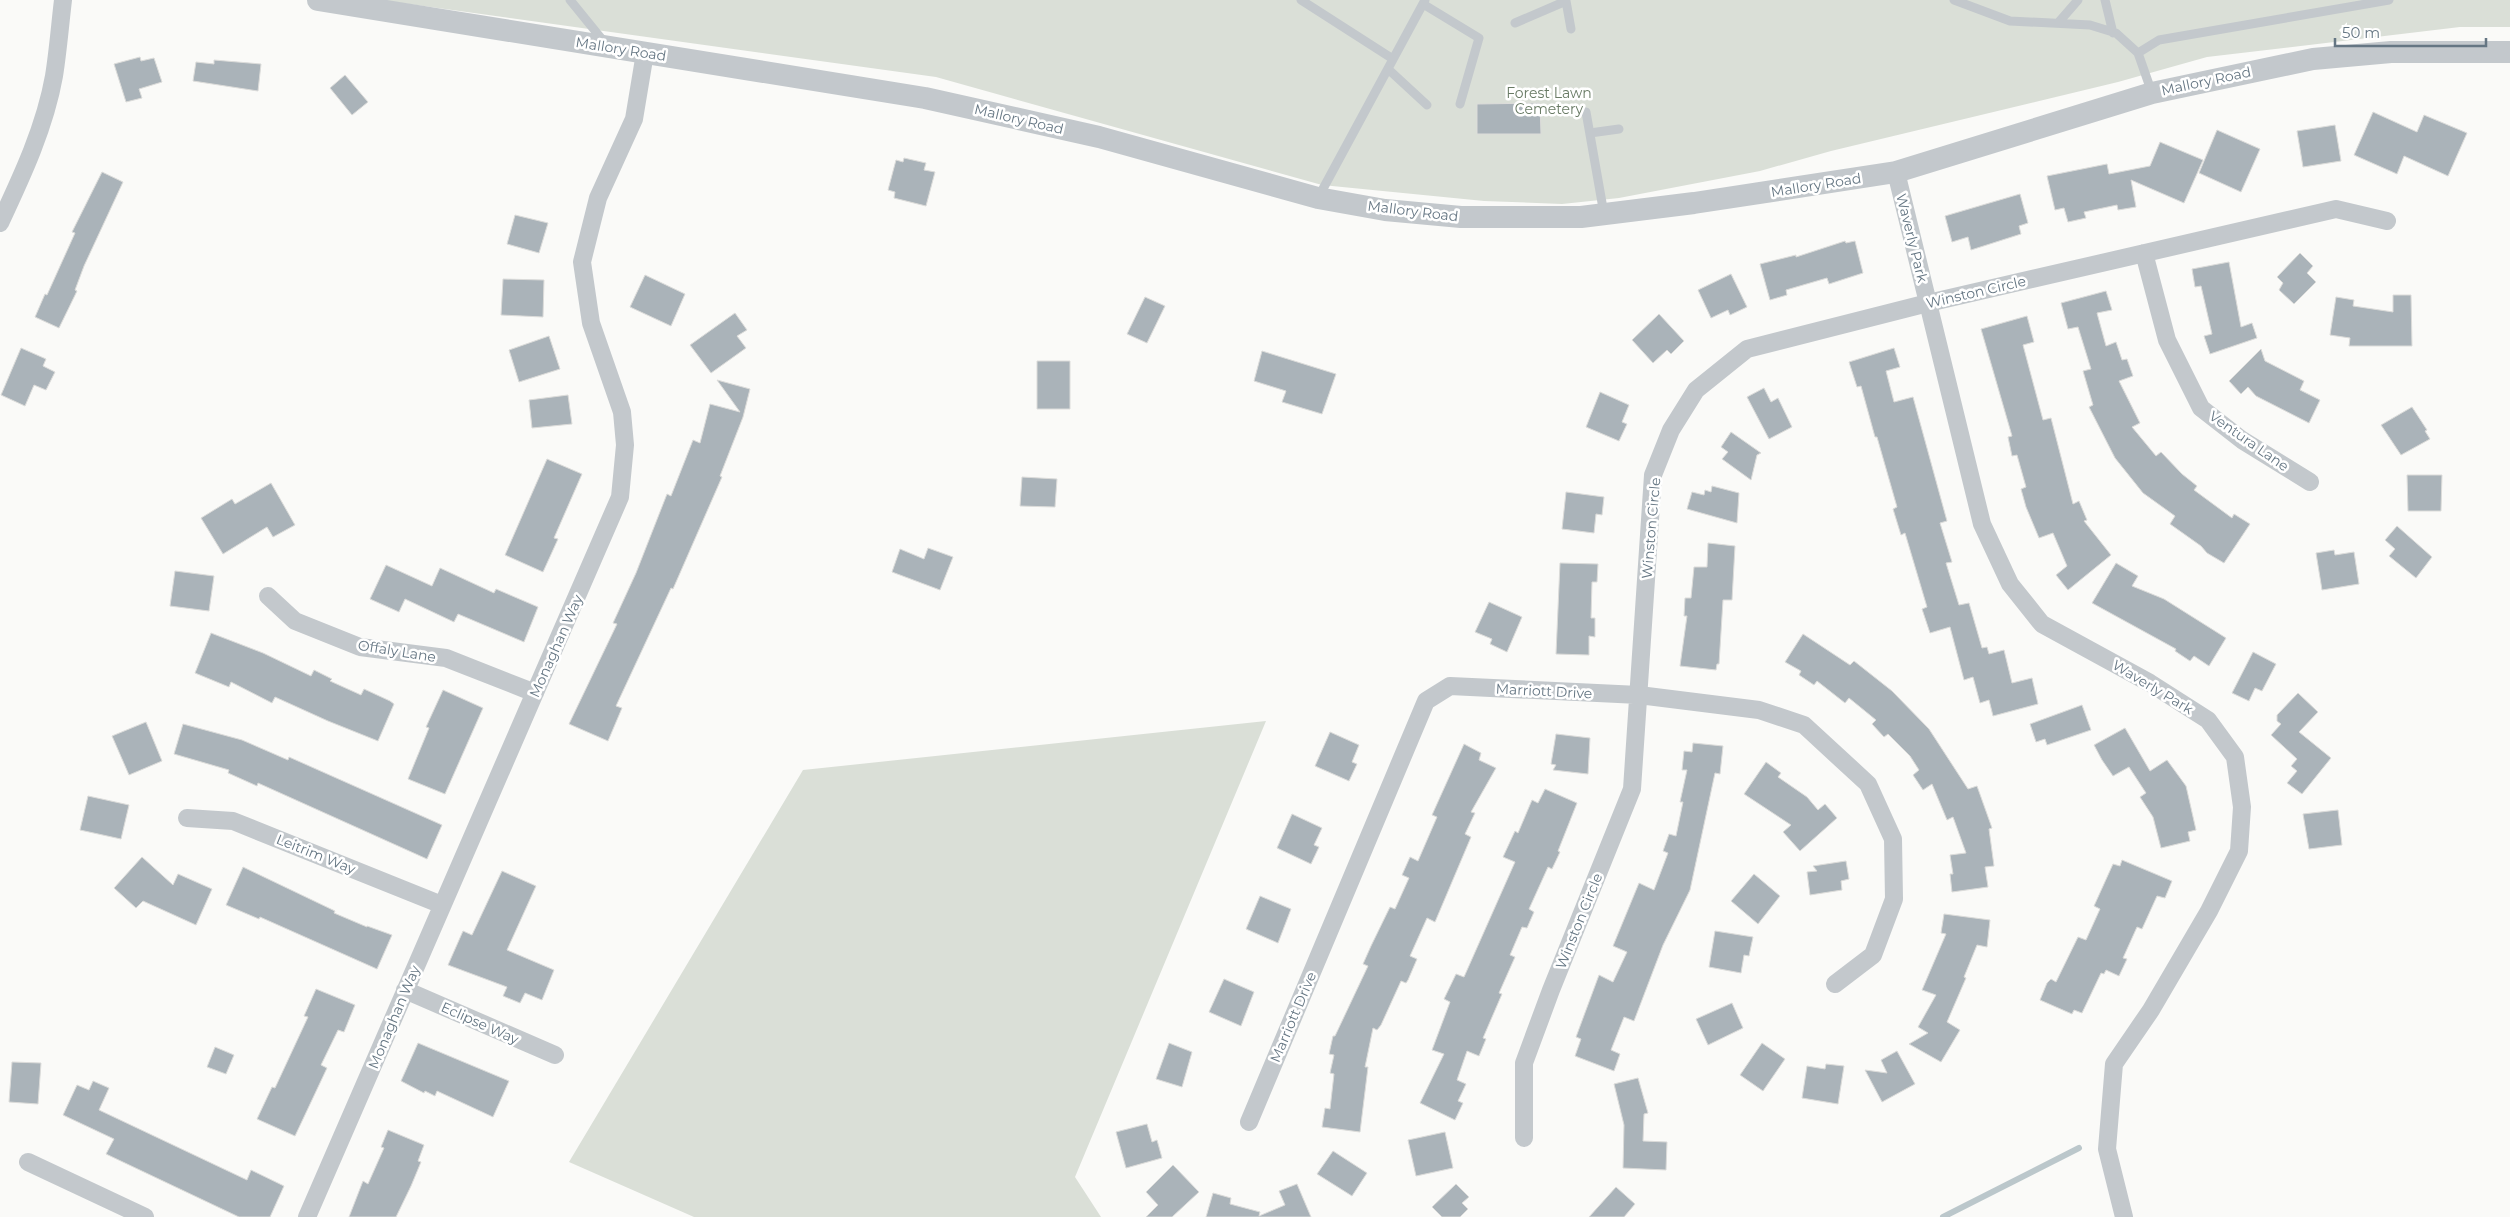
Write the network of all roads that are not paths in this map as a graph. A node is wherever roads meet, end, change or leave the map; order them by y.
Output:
1 (62, 0) edge
2 (318, 0) edge
3 (570, 0) edge
4 (1301, 0) edge
5 (1567, 0) edge
6 (1954, 0) edge
7 (2078, 0) edge
8 (2105, 0) edge
9 (2389, 0) edge
10 (1424, 2) edge
11 (1515, 23) dead end
12 (2058, 23) junction
13 (1571, 29) dead end
14 (2113, 33) junction
15 (609, 47) junction
16 (2510, 52) edge
17 (645, 53) junction
18 (2138, 53) junction
19 (1393, 59) junction
20 (1388, 69) junction
21 (2152, 93) junction
22 (1460, 104) dead end
23 (1427, 105) dead end
24 (1586, 112) dead end
25 (1619, 129) dead end
26 (1590, 133) junction
27 (1896, 172) junction
28 (1318, 198) junction
29 (1604, 214) junction
30 (2387, 221) dead end
31 (0, 223) edge
32 (2144, 253) junction
33 (1928, 302) junction
34 (2310, 482) dead end
35 (268, 596) dead end
36 (535, 693) junction
37 (1639, 695) junction
38 (187, 818) dead end
39 (442, 906) junction
40 (1835, 984) dead end
41 (405, 990) junction
42 (555, 1055) dead end
43 (1249, 1122) dead end
44 (1524, 1138) dead end
45 (28, 1162) dead end
46 (145, 1217) edge
47 (307, 1217) edge
48 (2124, 1217) edge

1 - 31 street
2 - 15 street, Mallory Road
3 - 15 lane
4 - 19 lane
5 - 11 lane
5 - 13 lane
6 - 12 lane
7 - 12 lane
8 - 14 lane
9 - 18 lane
10 - 19 lane
10 - 22 lane
12 - 14 lane
14 - 18 lane
15 - 17 street, Mallory Road
16 - 21 street, Mallory Road
17 - 28 street, Mallory Road
17 - 36 street, Monaghan Way
18 - 21 lane
19 - 20 lane
20 - 23 lane
20 - 28 lane
21 - 27 street, Mallory Road
24 - 26 lane
25 - 26 lane
26 - 29 lane
27 - 29 street, Mallory Road
27 - 33 street, Waverly Park
28 - 29 street, Mallory Road
30 - 32 street, Winston Circle
32 - 33 street, Winston Circle
32 - 34 street, Ventura Lane
33 - 37 street, Winston Circle
33 - 48 street, Waverly Park
35 - 36 street, Offaly Lane
36 - 39 street, Monaghan Way
37 - 40 street, Marriott Drive
37 - 43 street, Marriott Drive
37 - 44 street, Winston Circle
38 - 39 street, Leitrim Way
39 - 41 street, Monaghan Way
41 - 42 street, Eclipse Way
41 - 47 street, Monaghan Way
45 - 46 street

